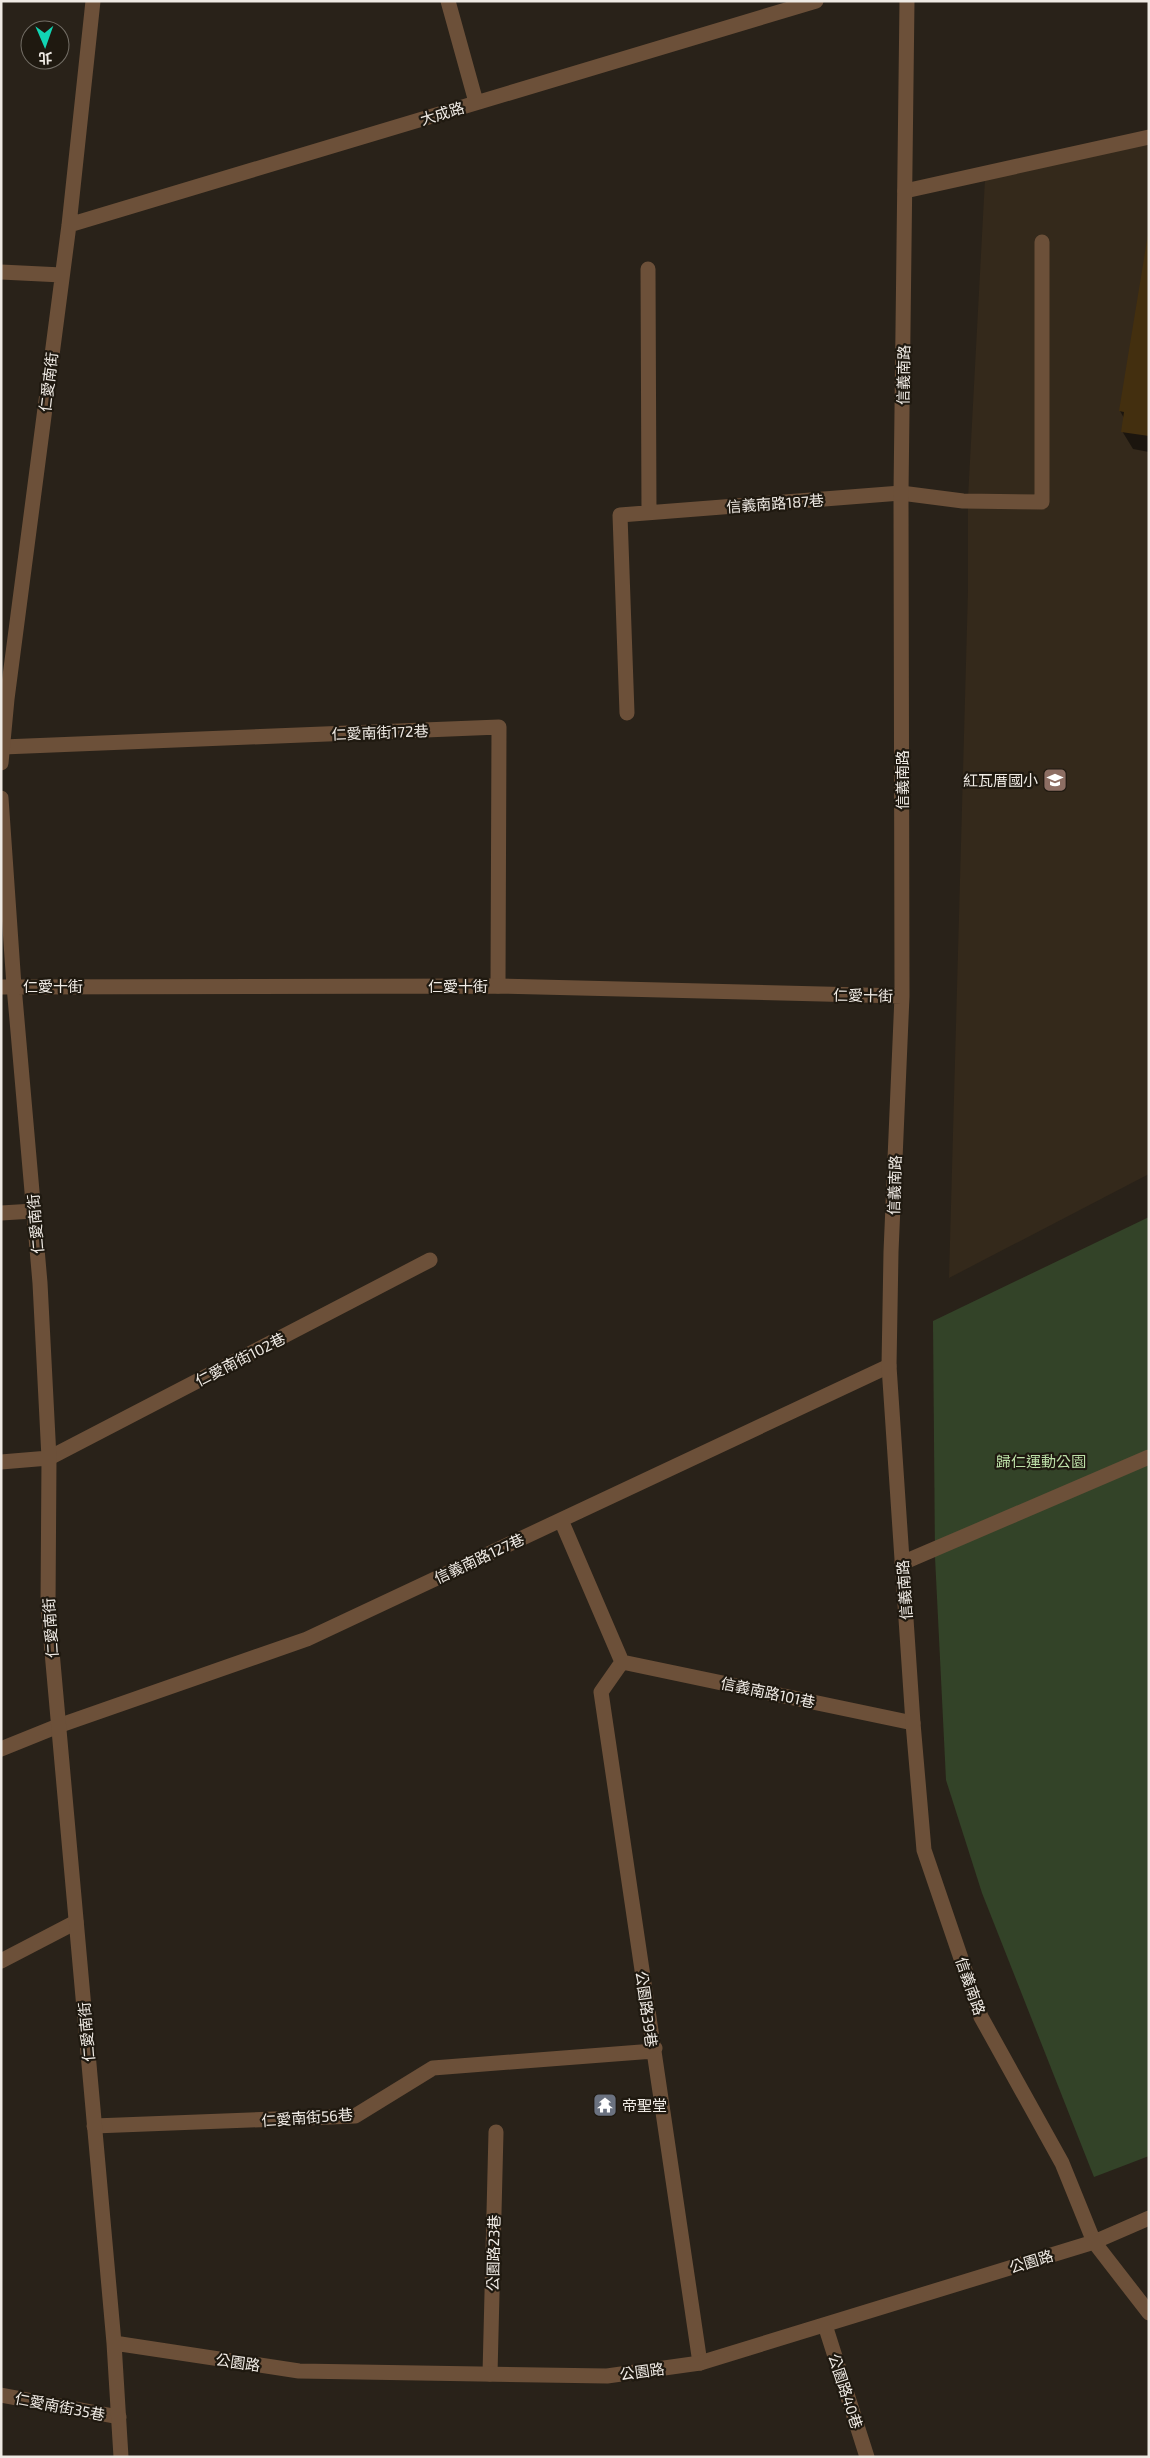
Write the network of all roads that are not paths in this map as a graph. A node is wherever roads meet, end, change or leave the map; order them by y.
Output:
1 (93, 1) edge
2 (448, 1) edge
3 (816, 1) edge
4 (907, 1) edge
5 (476, 102) junction
6 (1149, 136) edge
7 (905, 191) junction
8 (69, 225) junction
9 (1042, 242) dead end
10 (648, 269) dead end
11 (1, 272) edge
12 (62, 275) junction
13 (901, 493) junction
14 (649, 512) junction
15 (627, 713) dead end
16 (3, 747) junction
17 (1, 763) edge
18 (1, 798) edge
19 (8, 986) edge
20 (498, 986) junction
21 (902, 996) junction
22 (34, 1211) junction
23 (1, 1213) edge
24 (430, 1260) dead end
25 (889, 1366) junction
26 (1149, 1457) edge
27 (49, 1458) junction
28 (1, 1462) edge
29 (561, 1520) junction
30 (902, 1563) junction
31 (622, 1662) junction
32 (913, 1723) junction
33 (58, 1726) junction
34 (1, 1749) edge
35 (76, 1922) junction
36 (1, 1961) edge
37 (654, 2050) junction
38 (94, 2126) junction
39 (496, 2132) dead end
40 (1149, 2218) edge
41 (1094, 2242) junction
42 (1149, 2313) edge
43 (825, 2325) junction
44 (114, 2343) junction
45 (700, 2363) junction
46 (490, 2374) junction
47 (1, 2395) edge
48 (118, 2418) junction
49 (121, 2457) edge
50 (867, 2457) edge

1 - 8 street, 仁愛南街
2 - 5 street
3 - 5 street, 大成路
4 - 7 street, 信義南路
5 - 8 street, 大成路
6 - 7 street
7 - 13 street, 信義南路
8 - 12 street, 仁愛南街
9 - 13 street, 信義南路187巷
10 - 14 street
11 - 12 street
12 - 16 street, 仁愛南街
13 - 14 street, 信義南路187巷
13 - 21 street, 信義南路
14 - 15 street, 信義南路187巷
16 - 17 street, 仁愛南街
16 - 20 street, 仁愛南街172巷
18 - 19 street, 仁愛南街
19 - 20 street, 仁愛十街
19 - 22 street, 仁愛南街
20 - 21 street, 仁愛十街
21 - 25 street, 信義南路
22 - 23 street
22 - 27 street, 仁愛南街
24 - 27 street, 仁愛南街102巷
25 - 29 street, 信義南路127巷
25 - 30 street, 信義南路
26 - 30 street
27 - 28 street
27 - 33 street, 仁愛南街
29 - 31 street
29 - 33 street, 信義南路127巷
30 - 32 street, 信義南路
31 - 32 street, 信義南路101巷
31 - 37 street, 公園路39巷
32 - 41 street, 信義南路
33 - 34 street, 信義南路127巷
33 - 35 street, 仁愛南街
35 - 36 street
35 - 38 street, 仁愛南街
37 - 38 street, 仁愛南街56巷
37 - 45 street, 公園路39巷
38 - 44 street, 仁愛南街
39 - 46 street, 公園路23巷
40 - 41 street, 公園路
41 - 42 street, 信義南路
41 - 43 street, 公園路
43 - 45 street, 公園路
43 - 50 street, 公園路40巷
44 - 46 street, 公園路
44 - 48 street, 仁愛南街
45 - 46 street, 公園路
47 - 48 street, 仁愛南街35巷
48 - 49 street, 仁愛南街

